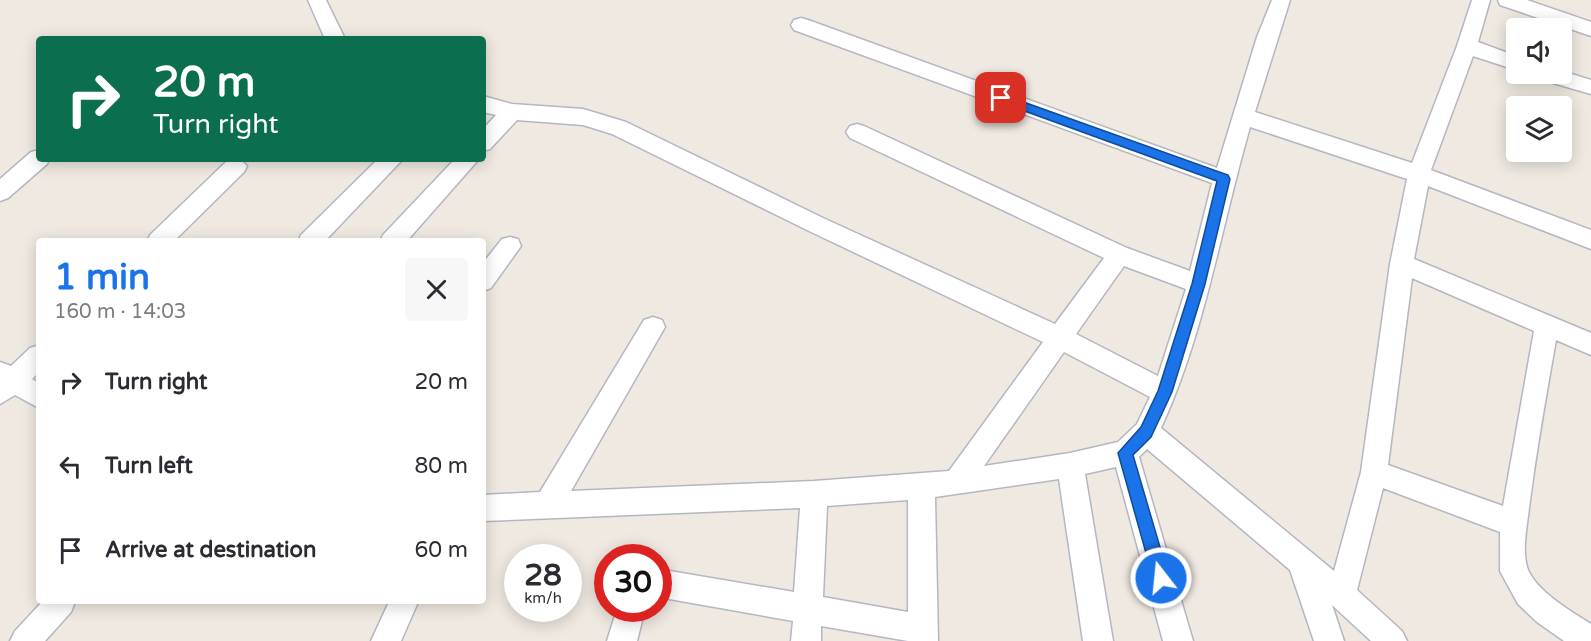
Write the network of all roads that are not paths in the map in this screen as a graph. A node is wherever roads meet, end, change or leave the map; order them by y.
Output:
1 (318, 0) edge
2 (1280, 0) edge
3 (1481, 0) edge
4 (1507, 0) edge
5 (801, 25) dead end
6 (1591, 29) edge
7 (334, 36) edge
8 (1467, 46) junction
9 (1506, 60) edge
10 (1572, 82) edge
11 (1591, 87) edge
12 (486, 105) edge
13 (512, 112) junction
14 (1242, 116) junction
15 (858, 132) dead end
16 (486, 140) edge
17 (36, 161) edge
18 (389, 162) edge
19 (465, 162) edge
20 (236, 166) dead end
21 (1419, 174) junction
22 (1224, 179) junction
23 (0, 192) edge
24 (162, 238) edge
25 (313, 238) edge
26 (395, 238) edge
27 (1591, 240) edge
28 (510, 246) dead end
29 (1119, 255) junction
30 (1402, 264) junction
31 (486, 277) edge
32 (1199, 284) junction
33 (1547, 325) junction
34 (653, 327) dead end
35 (1058, 337) junction
36 (1591, 344) edge
37 (36, 358) edge
38 (4, 382) edge
39 (1165, 392) junction
40 (36, 396) edge
41 (1146, 432) junction
42 (1125, 453) junction
43 (1070, 465) junction
44 (1374, 472) junction
45 (956, 483) junction
46 (921, 484) junction
47 (814, 494) junction
48 (548, 505) junction
49 (486, 508) edge
50 (1514, 524) junction
51 (1300, 560) junction
52 (672, 585) edge
53 (1342, 595) junction
54 (59, 604) edge
55 (403, 604) edge
56 (808, 609) junction
57 (627, 622) edge
58 (923, 635) edge
59 (25, 641) edge
60 (386, 641) edge
61 (622, 641) edge
62 (806, 641) edge
63 (1098, 641) edge
64 (1178, 641) edge
65 (1329, 641) edge
66 (1392, 641) edge
67 (1591, 641) edge

1 - 7 street
2 - 14 street
3 - 8 street
4 - 6 street
5 - 22 street
8 - 9 street
8 - 21 street
10 - 11 street
12 - 13 street
13 - 16 street
13 - 35 street
14 - 21 street
14 - 22 street
15 - 29 street
17 - 23 street
18 - 25 street
19 - 26 street
20 - 24 street
21 - 27 street
21 - 30 street
22 - 32 street
28 - 31 street
29 - 32 street
29 - 35 street
30 - 33 street
30 - 44 street
32 - 39 street
33 - 36 street
33 - 50 street
34 - 48 street
35 - 39 street
35 - 45 street
37 - 38 street
38 - 40 street
39 - 41 street
41 - 42 street
41 - 51 street
42 - 43 street
42 - 64 street
43 - 45 street
43 - 63 street
44 - 50 street
44 - 53 street
45 - 46 street
46 - 47 street
46 - 58 street
47 - 48 street
47 - 56 street
48 - 49 street
50 - 67 street
51 - 53 street
51 - 65 street
52 - 56 street
53 - 66 street
54 - 59 street
55 - 60 street
56 - 58 street
56 - 62 street
57 - 61 street

